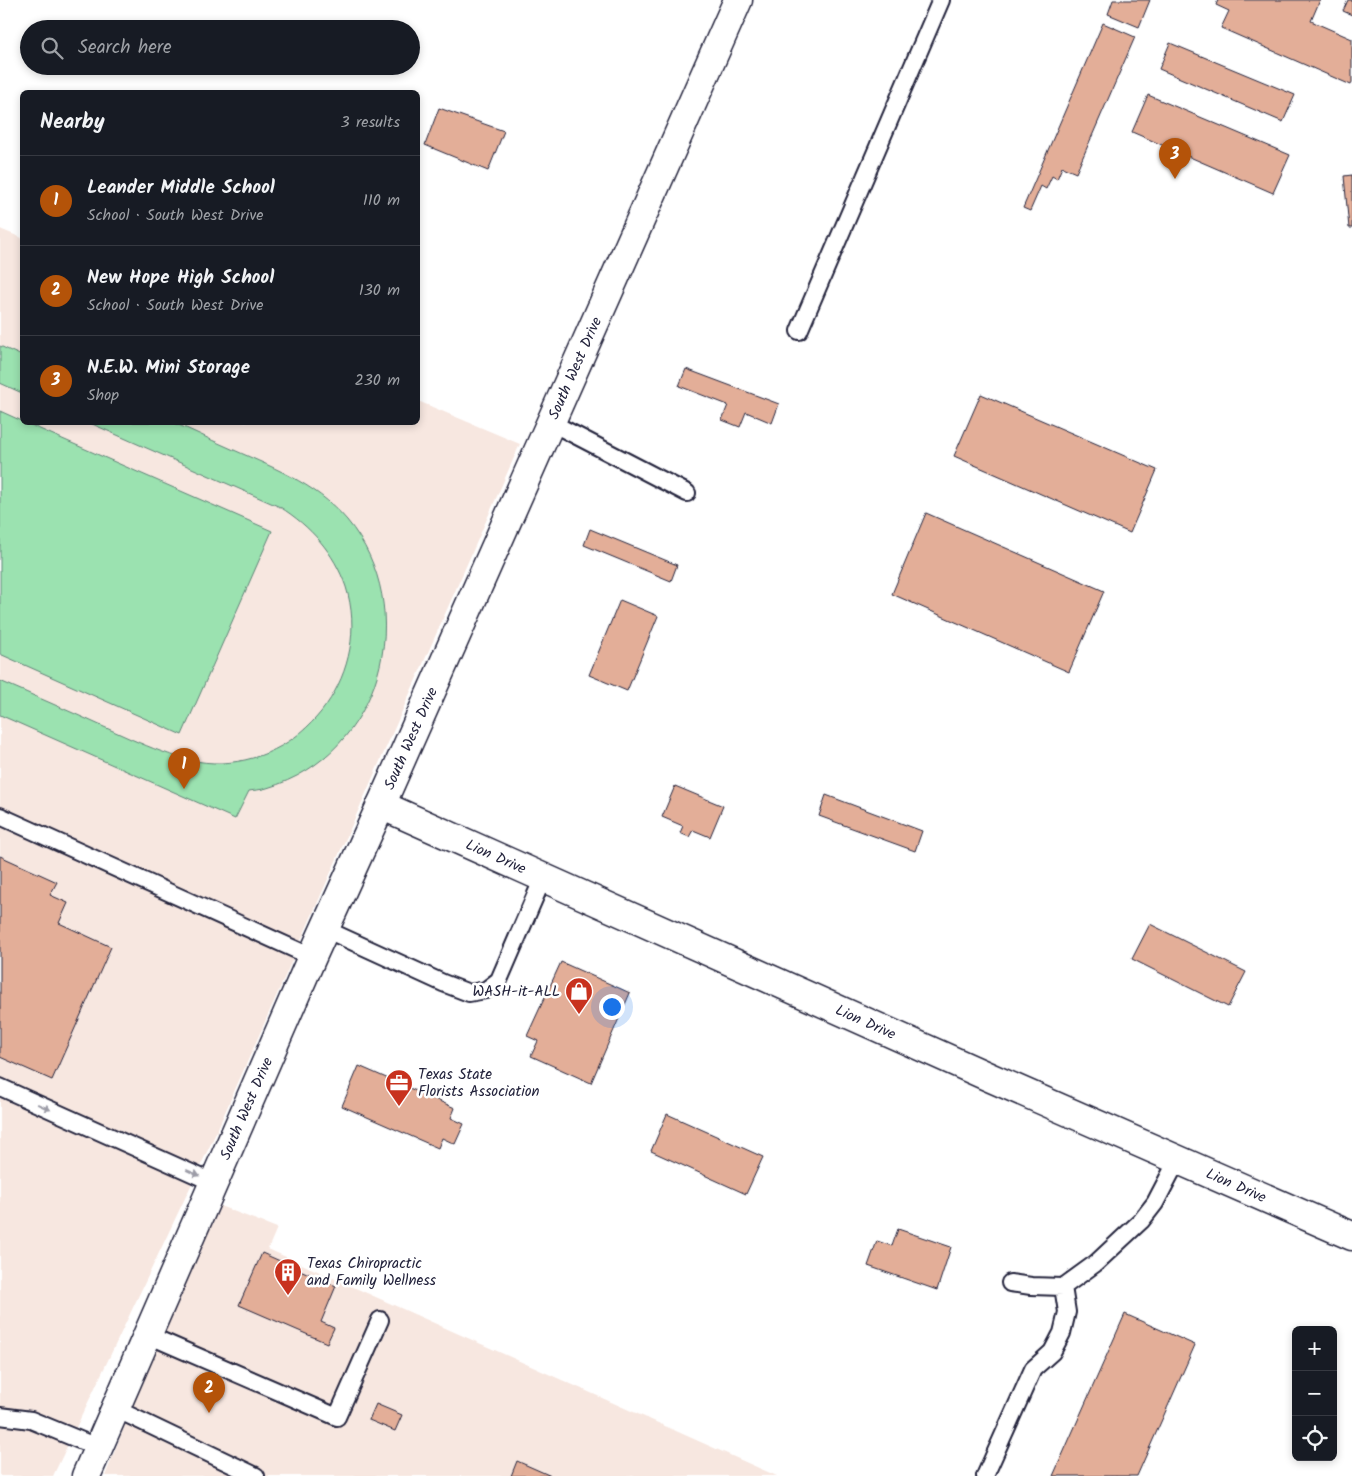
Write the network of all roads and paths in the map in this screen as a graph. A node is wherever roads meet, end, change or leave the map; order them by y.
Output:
1 (738, 0) edge
2 (941, 0) edge
3 (799, 331) dead end
4 (550, 422) junction
5 (687, 493) dead end
6 (380, 805) junction
7 (0, 816) edge
8 (543, 878) junction
9 (325, 929) junction
10 (312, 957) junction
11 (0, 1087) edge
12 (1178, 1159) junction
13 (214, 1183) junction
14 (1352, 1236) edge
15 (1010, 1283) dead end
16 (1063, 1287) junction
17 (380, 1320) dead end
18 (148, 1336) junction
19 (116, 1409) junction
20 (0, 1416) edge
21 (99, 1448) junction
22 (86, 1476) edge
23 (256, 1476) edge
24 (985, 1476) edge

1 - 4 street, South West Drive
2 - 3 lane
4 - 5 lane
4 - 6 street, South West Drive
6 - 8 street, Lion Drive
6 - 9 street, South West Drive
7 - 10 lane
8 - 9 lane
8 - 12 street, Lion Drive
9 - 10 street, South West Drive
10 - 13 street, South West Drive
11 -> 13 lane
12 - 14 street, Lion Drive
12 - 16 lane
13 - 18 street, South West Drive
15 - 16 lane
16 - 24 lane
17 - 18 lane
18 - 19 street, South West Drive
19 - 21 street, South West Drive
19 - 23 lane
20 - 21 lane
21 - 22 street, South West Drive

